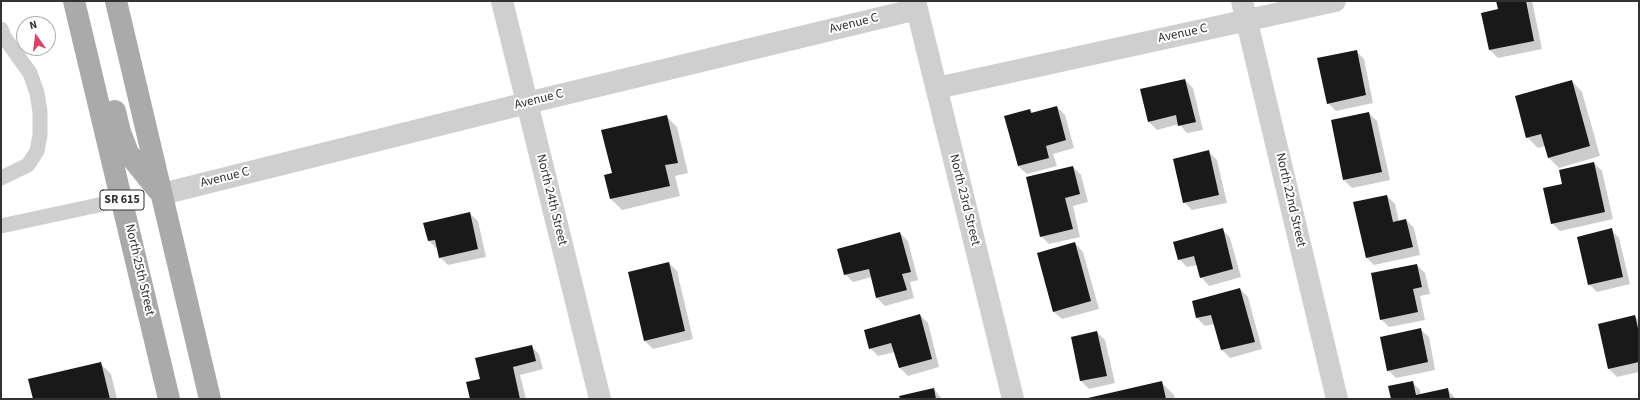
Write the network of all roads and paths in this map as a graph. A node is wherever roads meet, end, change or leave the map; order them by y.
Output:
1 (74, 1) edge
2 (88, 1) edge
3 (116, 1) edge
4 (502, 1) edge
5 (1335, 1) edge
6 (916, 5) edge
7 (1244, 11) edge
8 (1, 29) edge
9 (937, 88) junction
10 (527, 103) junction
11 (1, 178) edge
12 (162, 194) junction
13 (122, 200) junction
14 (1, 226) edge
15 (169, 399) edge
16 (210, 399) edge
17 (600, 399) edge
18 (1014, 399) edge
19 (1337, 399) edge

1 - 13 main road, North 25th Street / SR 615
2 - 12 main road
3 - 12 main road, SR 615
4 - 10 street, North 24th Street
5 - 7 street, Avenue C
6 - 9 street, North 23rd Street
6 - 10 street, Avenue C
7 - 9 street, Avenue C
7 - 19 street, North 22nd Street
8 - 11 lane
9 - 18 street, North 23rd Street
10 - 12 street, Avenue C
10 - 17 street, North 24th Street
12 - 16 main road, SR 615
13 - 14 lane
13 - 15 main road, North 25th Street / SR 615

